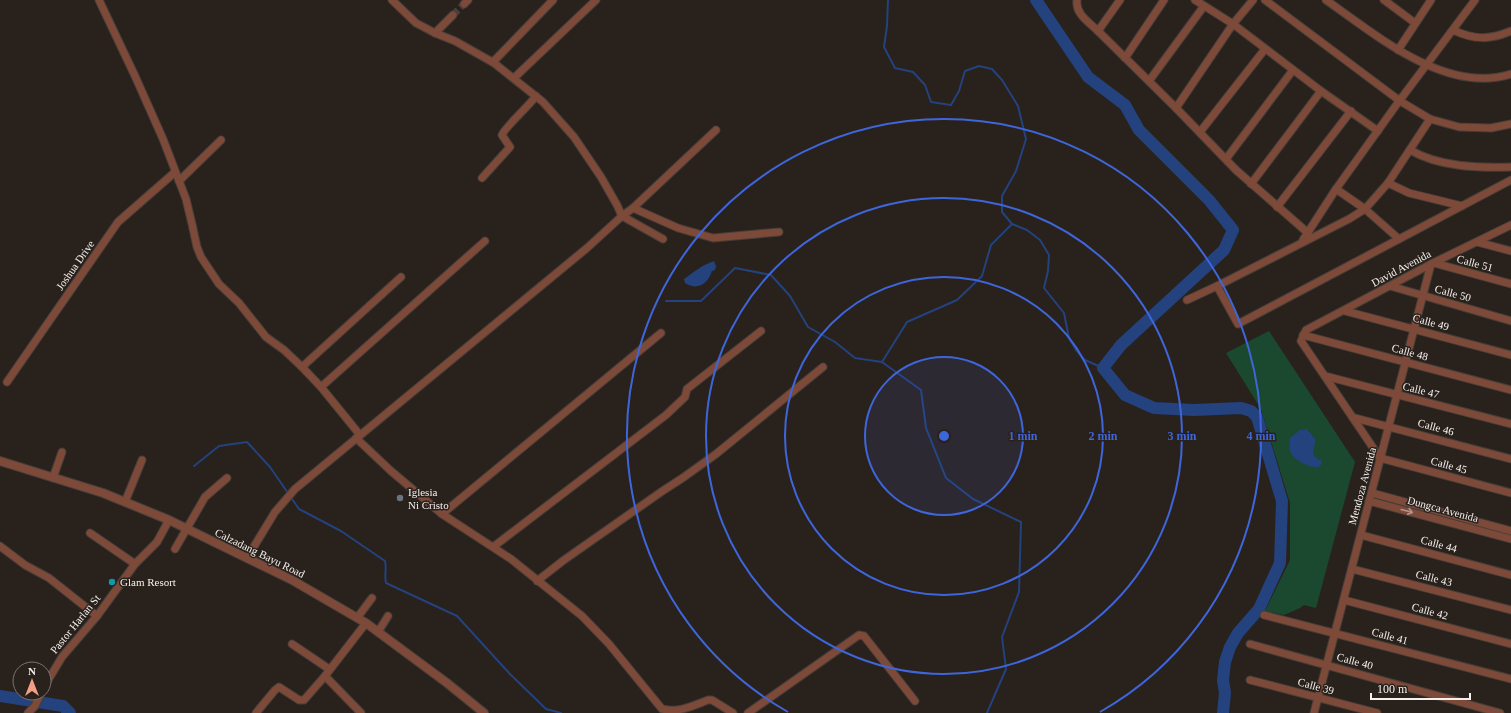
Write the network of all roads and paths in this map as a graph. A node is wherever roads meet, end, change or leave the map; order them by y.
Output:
1 (99, 0) edge
2 (392, 0) edge
3 (553, 0) edge
4 (596, 0) edge
5 (1077, 0) edge
6 (1120, 0) edge
7 (1164, 0) edge
8 (1195, 0) edge
9 (1253, 0) edge
10 (1265, 0) edge
11 (1326, 0) edge
12 (1384, 0) edge
13 (1431, 0) edge
14 (1475, 0) edge
15 (1204, 6) junction
16 (453, 15) tunnel mouth
17 (1415, 23) junction
18 (1234, 24) junction
19 (1453, 30) junction
20 (1098, 31) junction
21 (1511, 31) edge
22 (435, 33) junction
23 (1265, 49) junction
24 (1398, 50) junction
25 (1125, 58) junction
26 (493, 62) junction
27 (1428, 65) junction
28 (1293, 70) junction
29 (1511, 74) edge
30 (514, 78) junction
31 (1149, 81) junction
32 (1321, 91) junction
33 (536, 96) junction
34 (1400, 101) junction
35 (1176, 108) junction
36 (1351, 111) junction
37 (1430, 119) junction
38 (1511, 124) edge
39 (716, 130) dead end
40 (1378, 131) junction
41 (1200, 132) junction
42 (221, 140) dead end
43 (1410, 150) junction
44 (1226, 159) junction
45 (1511, 167) edge
46 (174, 173) junction
47 (482, 178) dead end
48 (1511, 180) edge
49 (179, 181) junction
50 (1388, 183) junction
51 (1252, 184) junction
52 (1336, 189) junction
53 (1462, 206) junction
54 (1277, 207) junction
55 (633, 208) junction
56 (1365, 209) junction
57 (622, 216) junction
58 (1511, 224) edge
59 (779, 232) dead end
60 (1308, 233) junction
61 (662, 239) dead end
62 (1399, 239) junction
63 (485, 240) dead end
64 (1302, 242) junction
65 (1477, 242) junction
66 (1511, 250) edge
67 (1432, 264) junction
68 (401, 278) dead end
69 (1511, 284) edge
70 (1217, 286) junction
71 (1390, 286) junction
72 (1423, 296) junction
73 (1187, 300) dead end
74 (1344, 311) junction
75 (1511, 321) edge
76 (1414, 329) junction
77 (761, 331) dead end
78 (661, 333) dead end
79 (1304, 335) junction
80 (1511, 355) edge
81 (1406, 362) junction
82 (302, 367) junction
83 (823, 367) dead end
84 (1325, 376) junction
85 (7, 382) dead end
86 (321, 387) junction
87 (1511, 390) edge
88 (1397, 395) junction
89 (1354, 418) junction
90 (1511, 424) edge
91 (1389, 426) junction
92 (358, 436) junction
93 (62, 452) dead end
94 (1380, 458) junction
95 (1511, 459) edge
96 (142, 460) dead end
97 (0, 461) edge
98 (53, 478) junction
99 (227, 478) dead end
100 (1372, 493) junction
101 (1511, 493) edge
102 (1370, 501) junction
103 (126, 502) junction
104 (442, 514) junction
105 (168, 520) junction
106 (187, 530) junction
107 (1511, 531) edge
108 (90, 533) dead end
109 (1360, 535) junction
110 (1511, 539) edge
111 (493, 547) junction
112 (1, 550) edge
113 (175, 550) dead end
114 (247, 558) junction
115 (135, 564) junction
116 (1352, 569) junction
117 (1511, 575) edge
118 (537, 581) junction
119 (372, 598) dead end
120 (1344, 600) junction
121 (1511, 610) edge
122 (1264, 614) dead end
123 (97, 616) junction
124 (388, 616) dead end
125 (357, 618) junction
126 (366, 623) junction
127 (378, 632) junction
128 (1335, 633) junction
129 (292, 644) dead end
130 (1250, 644) dead end
131 (1511, 644) edge
132 (1327, 665) junction
133 (329, 669) junction
134 (52, 674) edge
135 (325, 676) junction
136 (1511, 679) edge
137 (1250, 680) dead end
138 (1318, 698) junction
139 (37, 701) edge
140 (915, 701) dead end
141 (28, 713) edge
142 (256, 713) edge
143 (361, 713) edge
144 (484, 713) edge
145 (733, 713) edge
146 (748, 713) edge
147 (1314, 713) edge
148 (1377, 713) edge
149 (1500, 713) edge

1 - 46 street
2 - 22 street
3 - 26 street
4 - 30 street
5 - 20 street
6 - 20 street
7 - 25 street
8 - 15 street
9 - 18 street
10 - 34 street
11 - 24 street
12 - 17 street
13 - 17 street
14 - 19 street
15 - 18 street
15 - 31 street
16 - 22 street
17 - 24 street
18 - 23 street
18 - 35 street
19 - 21 street
19 - 27 street
20 - 25 street
22 - 26 street
23 - 28 street
23 - 41 street
24 - 27 street
25 - 31 street
26 - 30 street
27 - 29 street
27 - 34 street
28 - 32 street
28 - 44 street
30 - 33 street
31 - 35 street
32 - 36 street
32 - 51 street
33 - 47 street
33 - 57 street
34 - 37 street
34 - 40 street
35 - 41 street
36 - 40 street
36 - 54 street
37 - 38 street
37 - 43 street
39 - 55 street
40 - 52 street
41 - 44 street
42 - 49 street
43 - 45 street
43 - 50 street
44 - 51 street
46 - 49 street
46 - 85 street, Joshua Drive
48 - 53 street
49 - 82 street
50 - 53 street
50 - 56 street
51 - 54 street
52 - 56 street
52 - 60 street
53 - 62 street
54 - 60 street
55 - 57 street
55 - 59 street
56 - 62 street
56 - 64 street
57 - 61 street
57 - 92 street
58 - 65 street, David Avenida
60 - 64 street
62 - 70 street
63 - 86 street
64 - 70 street
65 - 66 street
65 - 67 street, David Avenida
67 - 69 street, Calle 51
67 - 71 street, David Avenida
67 - 72 street, Mendoza Avenida
68 - 82 street
70 - 73 street
71 - 72 street, Calle 50
71 - 74 street, David Avenida
72 - 75 street, Calle 50
72 - 76 street, Mendoza Avenida
74 - 76 street, Calle 49
74 - 79 street, David Avenida
76 - 80 street, Calle 49
76 - 81 street, Mendoza Avenida
77 - 111 street
78 - 104 street
79 - 81 street, Calle 48
79 - 84 street
81 - 87 street, Calle 48
81 - 88 street, Mendoza Avenida
82 - 86 street
83 - 118 street
84 - 88 street, Calle 47
84 - 89 street
86 - 92 street
88 - 90 street, Calle 47
88 - 91 street, Mendoza Avenida
89 - 91 street, Calle 46
89 - 94 street
91 - 94 street, Mendoza Avenida
91 - 95 street, Calle 46
92 - 104 street
92 - 114 street
93 - 98 street
94 - 100 street, Mendoza Avenida
94 - 101 street, Calle 45
96 - 103 street
97 - 98 street, Calzadang Bayu Road
98 - 103 street, Calzadang Bayu Road
99 - 106 street
100 - 102 street, Mendoza Avenida
100 - 107 street, Dungca Avenida
102 - 109 street, Mendoza Avenida
102 -> 110 street, Dungca Avenida
103 - 105 street, Calzadang Bayu Road
104 - 111 street
105 - 106 street, Calzadang Bayu Road
105 - 115 street, Pastor Harlan St
106 - 113 street
106 - 114 street, Calzadang Bayu Road
108 - 115 street
109 - 116 street, Mendoza Avenida
109 - 117 street, Calle 44
111 - 118 street
112 - 123 street
114 - 125 street, Calzadang Bayu Road
115 - 123 street, Pastor Harlan St
116 - 120 street, Mendoza Avenida
116 - 121 street, Calle 43
118 - 145 street
119 - 125 street
120 - 128 street, Mendoza Avenida
120 - 131 street, Calle 42
122 - 128 street, Calle 41
123 - 134 street, Pastor Harlan St
124 - 127 street
125 - 126 street, Calzadang Bayu Road
126 - 127 street, Calzadang Bayu Road
126 - 133 street
127 - 144 street, Calzadang Bayu Road
128 - 132 street, Mendoza Avenida
128 - 136 street, Calle 41
129 - 133 street
130 - 132 street, Calle 40
132 - 138 street, Mendoza Avenida
132 - 149 street, Calle 40
133 - 135 street
135 - 142 street
135 - 143 street
137 - 138 street, Calle 39
138 - 147 street, Mendoza Avenida
138 - 148 street, Calle 39
139 - 141 street
140 - 146 street

